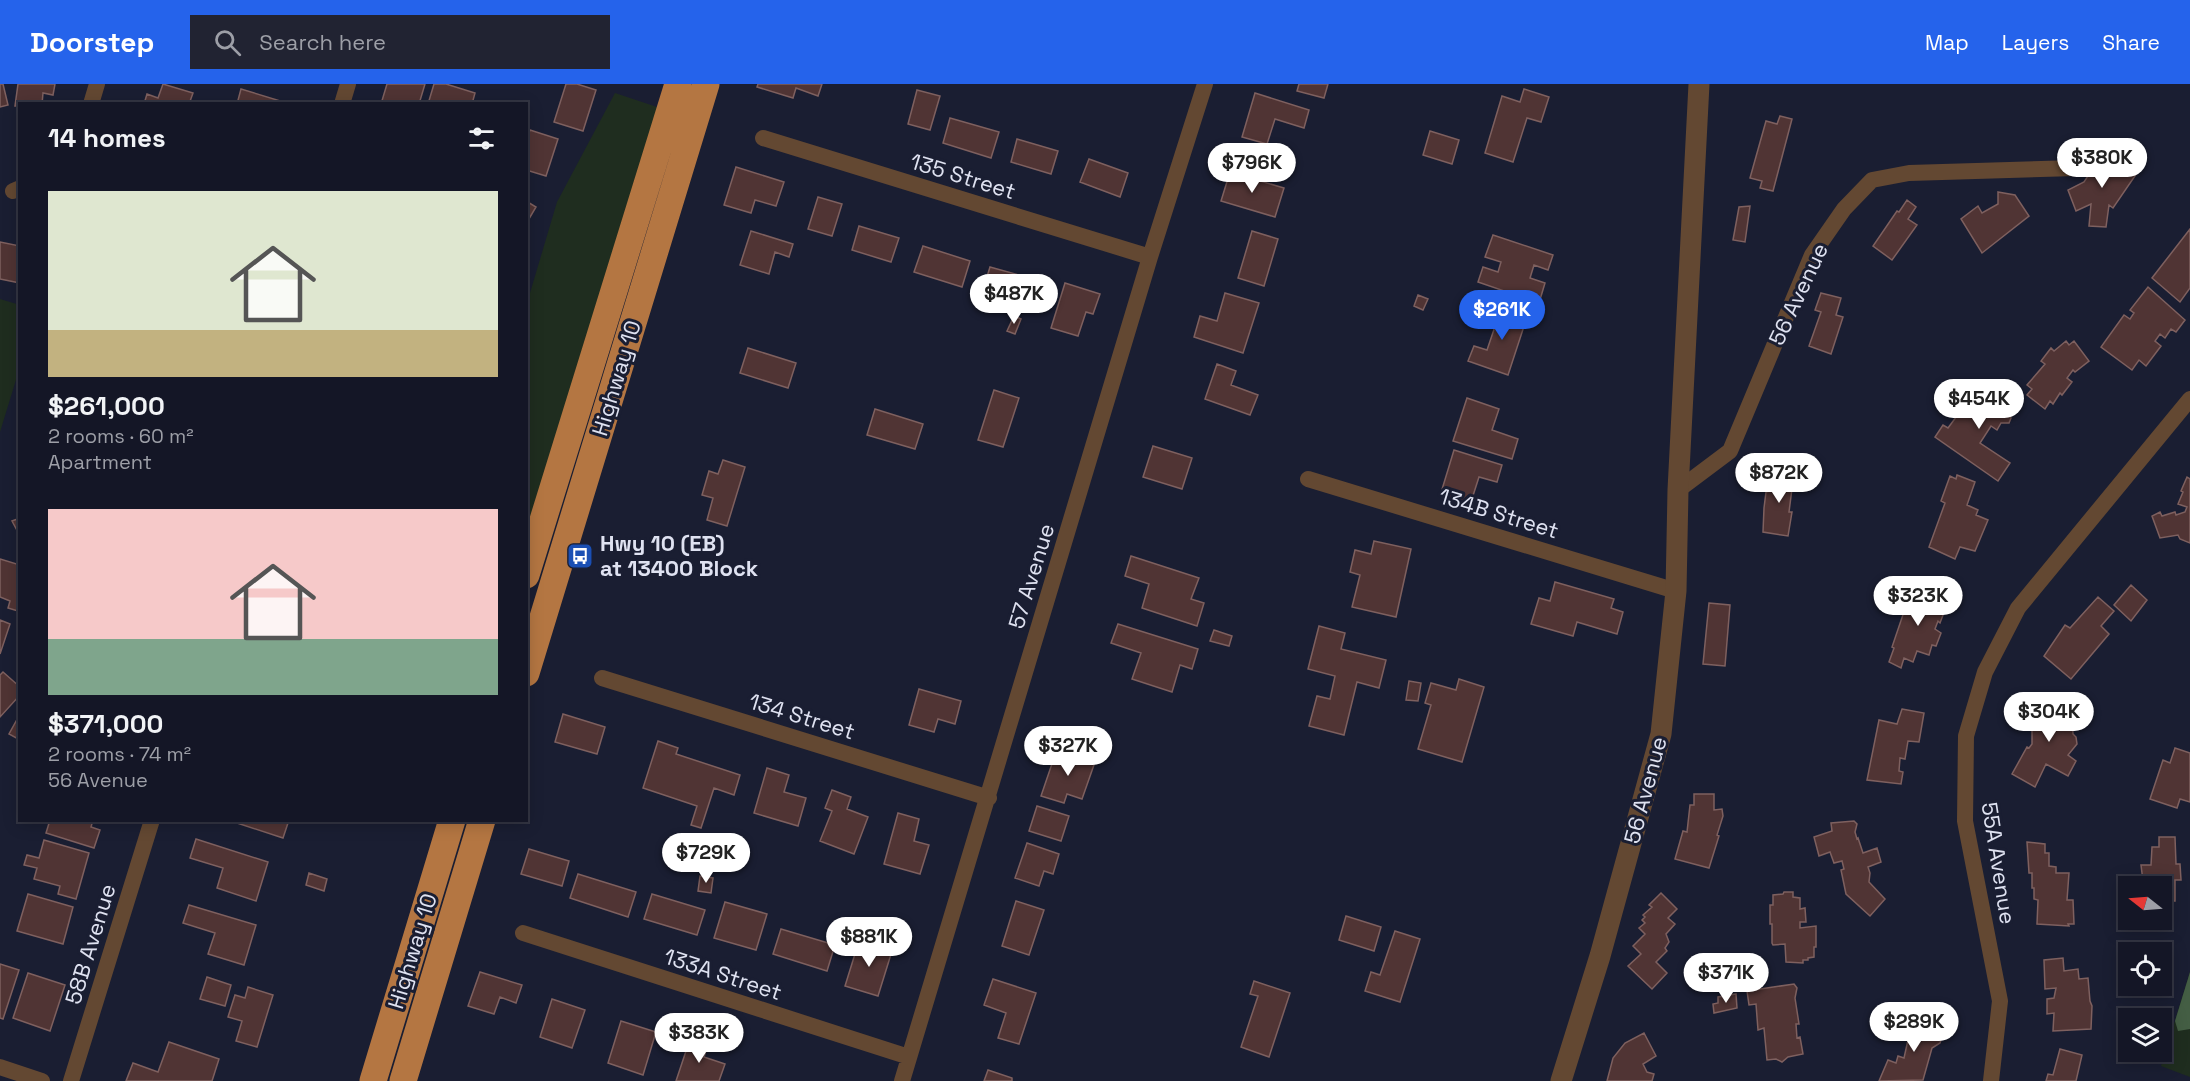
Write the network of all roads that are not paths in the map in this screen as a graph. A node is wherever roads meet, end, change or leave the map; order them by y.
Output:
1 (97, 84) edge
2 (348, 84) edge
3 (678, 84) edge
4 (706, 84) edge
5 (1205, 84) edge
6 (1699, 84) edge
7 (92, 102) edge
8 (343, 102) edge
9 (763, 138) dead end
10 (2076, 168) dead end
11 (1150, 257) junction
12 (2190, 399) edge
13 (1308, 479) dead end
14 (1678, 490) junction
15 (528, 569) edge
16 (1676, 591) junction
17 (528, 666) edge
18 (602, 678) dead end
19 (989, 798) junction
20 (151, 822) edge
21 (451, 822) edge
22 (481, 822) edge
23 (523, 933) dead end
24 (909, 1057) junction
25 (0, 1067) edge
26 (42, 1081) edge
27 (71, 1081) edge
28 (373, 1081) edge
29 (404, 1081) edge
30 (902, 1081) edge
31 (1561, 1081) edge
32 (1991, 1081) edge

1 - 7 street
2 - 8 street
3 - 15 highway, Highway 10
4 - 17 highway, Highway 10
5 - 11 street, 57 Avenue
6 - 14 street, 56 Avenue
9 - 11 street, 135 Street
10 - 14 street, 56 Avenue
11 - 19 street, 57 Avenue
12 - 32 street, 55A Avenue
13 - 16 street, 134B Street
14 - 16 street, 56 Avenue
16 - 31 street, 56 Avenue
18 - 19 street, 134 Street
19 - 24 street, 57 Avenue
20 - 27 street, 58B Avenue
21 - 28 highway, Highway 10
22 - 29 highway, Highway 10
23 - 24 street, 133A Street
24 - 30 street, 57 Avenue
25 - 26 street

